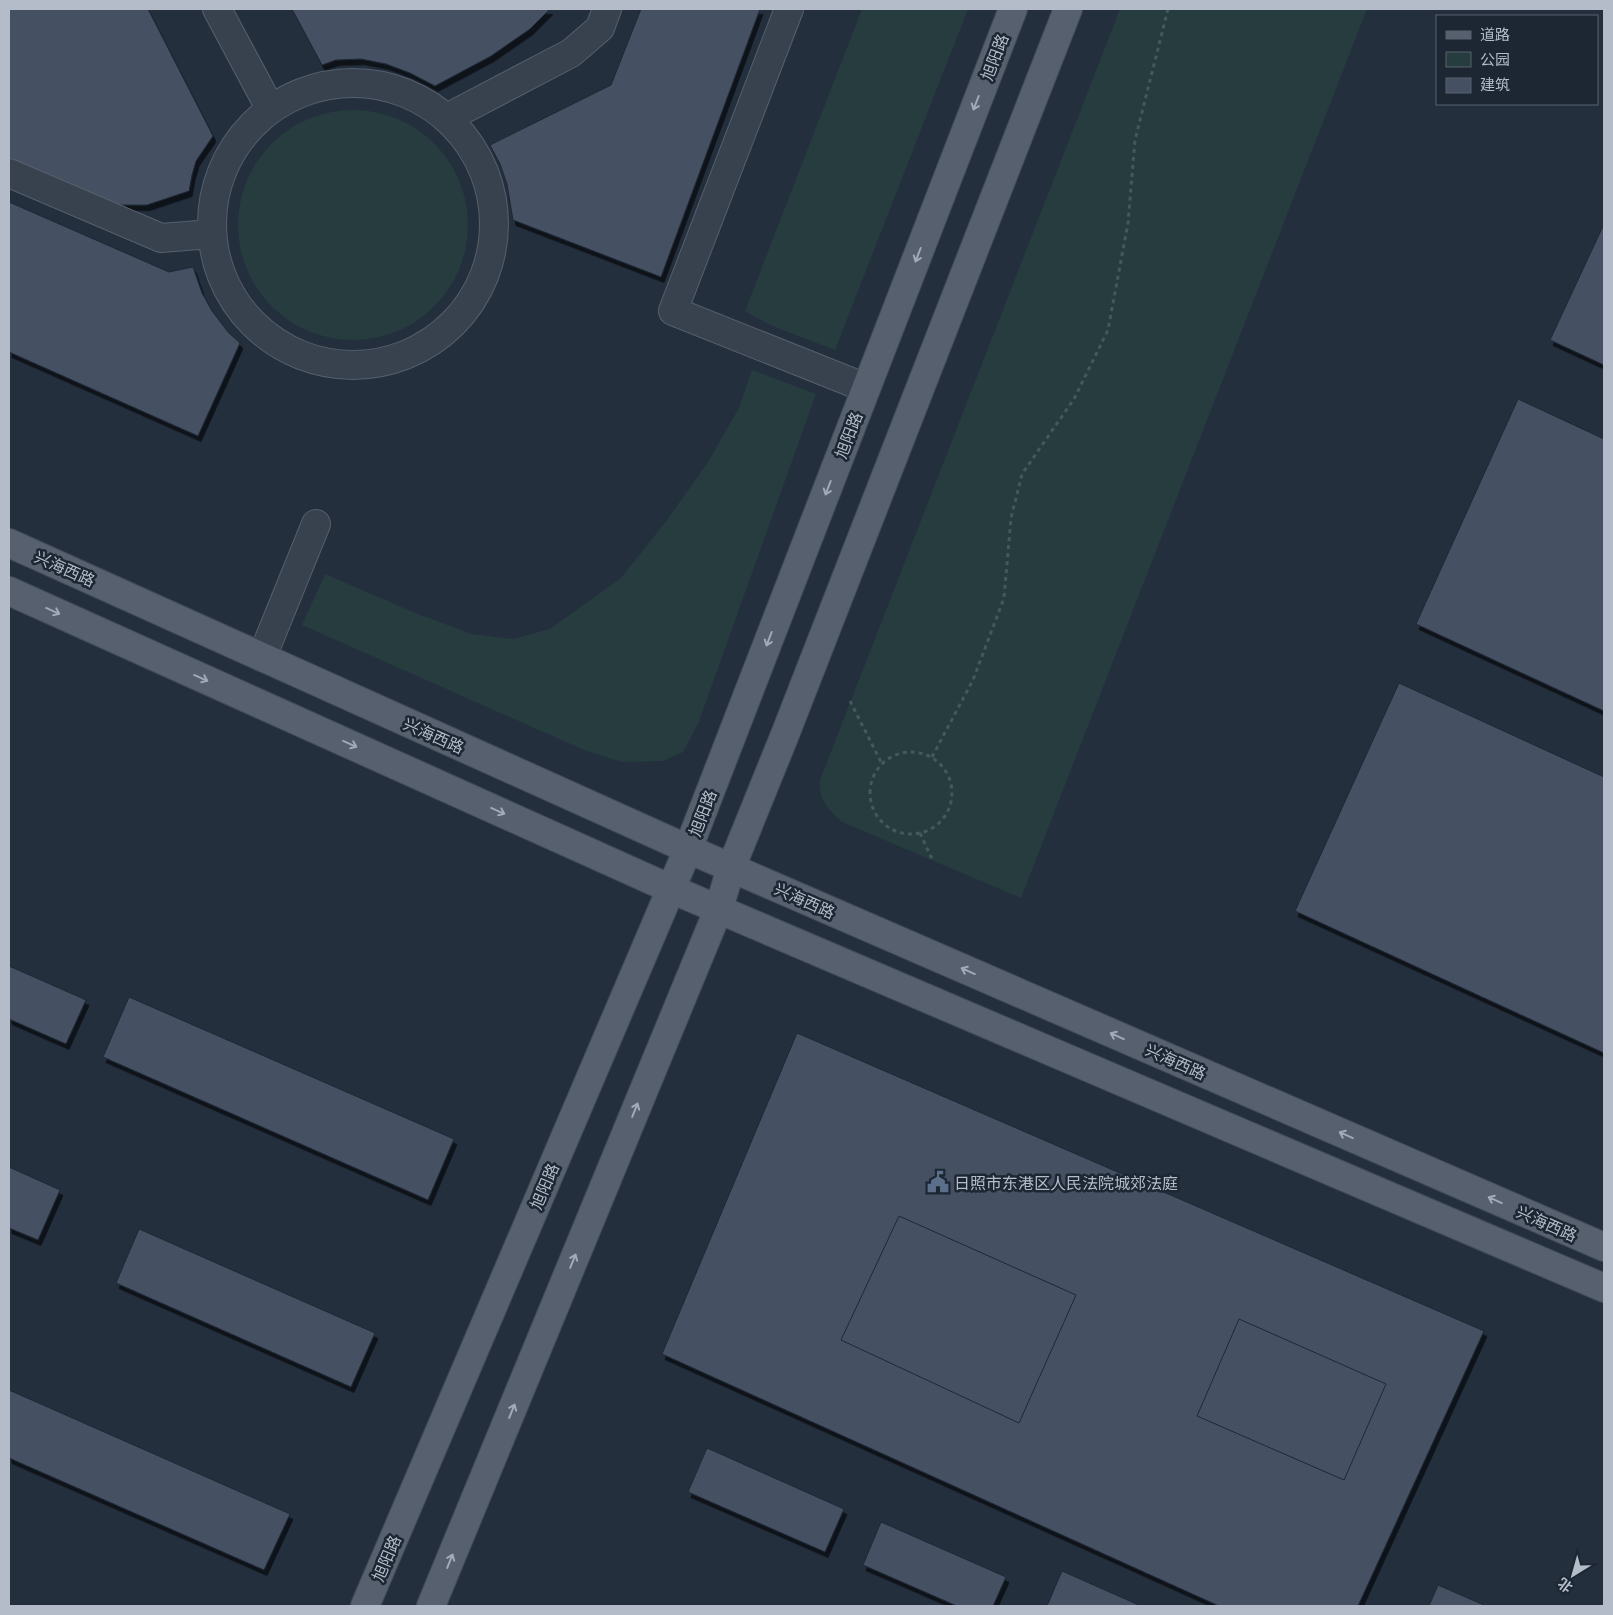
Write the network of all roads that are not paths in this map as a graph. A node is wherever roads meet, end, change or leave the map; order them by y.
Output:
1 (217, 9) edge
2 (607, 9) edge
3 (789, 9) edge
4 (1013, 9) edge
5 (1068, 9) edge
6 (270, 108) junction
7 (447, 118) junction
8 (9, 173) edge
9 (211, 234) junction
10 (866, 388) junction
11 (316, 524) dead end
12 (9, 543) edge
13 (9, 591) edge
14 (262, 657) junction
15 (688, 849) junction
16 (731, 868) junction
17 (671, 889) junction
18 (719, 908) junction
19 (1604, 1247) edge
20 (1604, 1288) edge
21 (365, 1606) edge
22 (431, 1606) edge

1 - 6 lane
2 - 7 lane
3 - 10 lane
4 -> 10 main road, 旭阳路
5 - 16 main road
6 - 7 lane
6 - 9 lane
7 - 9 lane
8 - 9 lane
10 -> 15 main road, 旭阳路
11 - 14 lane
12 - 14 main road, 兴海西路
13 -> 17 main road
14 - 15 main road, 兴海西路
15 - 16 main road, 兴海西路
15 - 17 main road, 旭阳路
16 - 18 main road
19 -> 16 main road, 兴海西路
17 - 18 main road
17 - 21 main road, 旭阳路
18 - 20 main road
22 -> 18 main road

